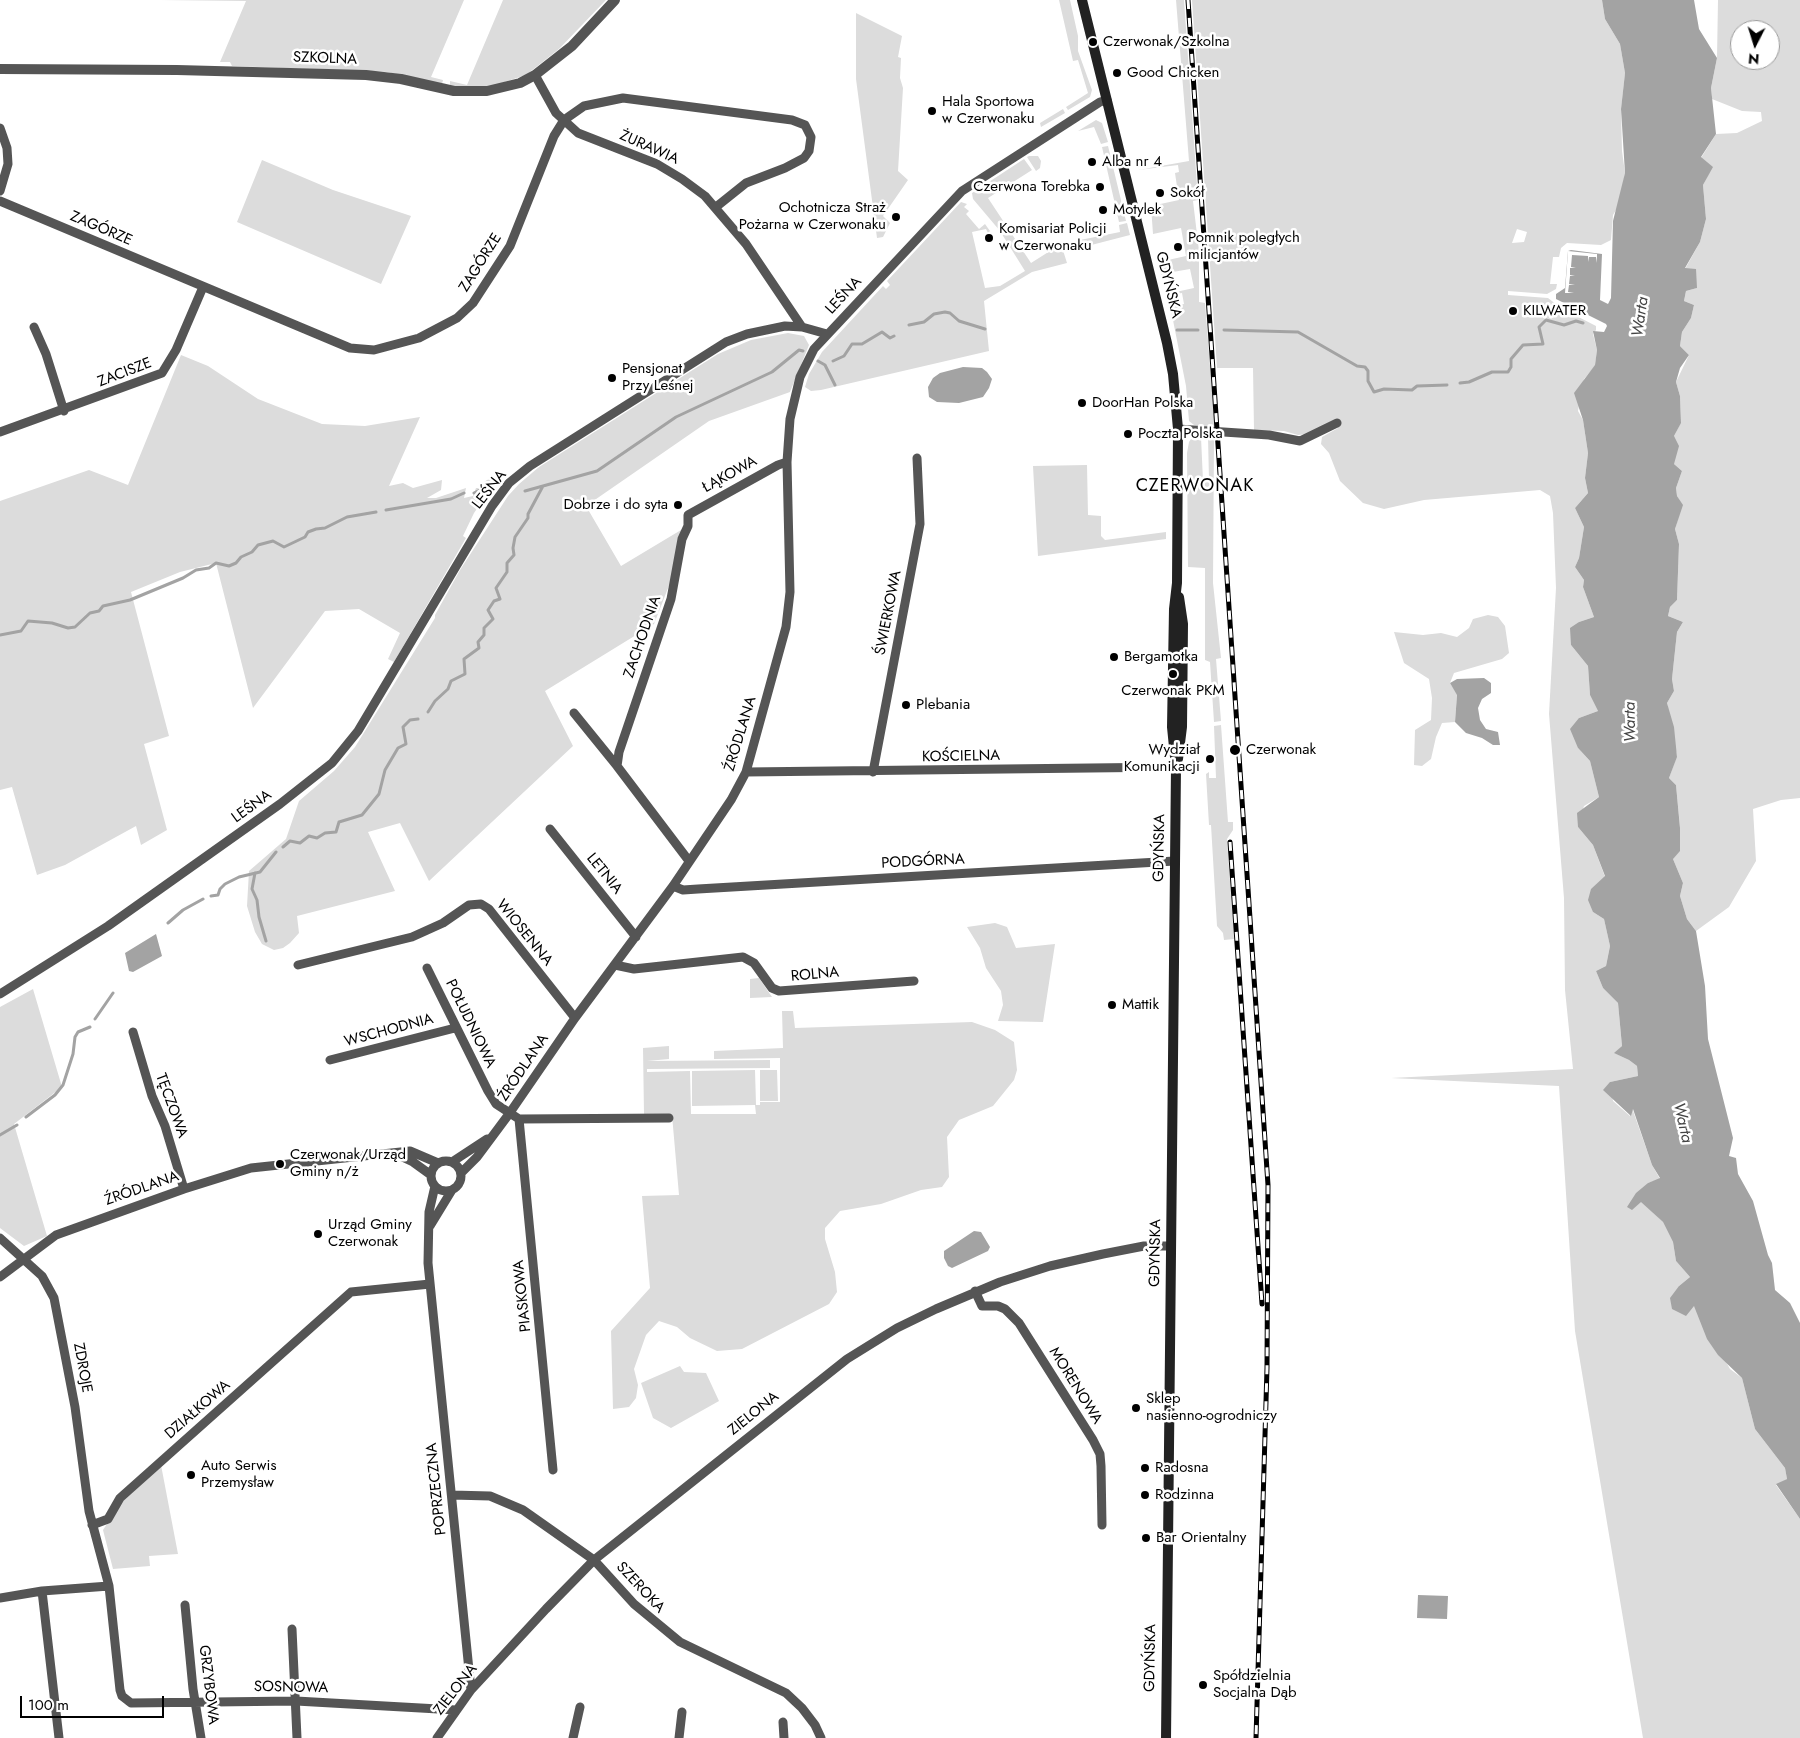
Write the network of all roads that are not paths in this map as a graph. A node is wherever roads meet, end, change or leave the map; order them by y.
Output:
1 (615, 0) edge
2 (1082, 0) edge
3 (0, 69) edge
4 (535, 75) junction
5 (1107, 100) junction
6 (564, 120) junction
7 (0, 128) edge
8 (0, 191) edge
9 (0, 201) edge
10 (716, 207) junction
11 (204, 287) junction
12 (802, 326) junction
13 (34, 327) dead end
14 (827, 334) junction
15 (64, 410) junction
16 (1337, 424) dead end
17 (1178, 429) junction
18 (0, 432) edge
19 (917, 458) dead end
20 (787, 462) junction
21 (688, 515) joint
22 (574, 713) dead end
23 (617, 766) junction
24 (1176, 768) junction
25 (746, 772) junction
26 (873, 772) junction
27 (550, 829) dead end
28 (689, 861) junction
29 (1175, 861) junction
30 (672, 886) junction
31 (636, 937) junction
32 (298, 965) dead end
33 (615, 965) junction
34 (427, 968) dead end
35 (914, 981) dead end
36 (0, 994) edge
37 (575, 1018) junction
38 (455, 1028) junction
39 (133, 1032) dead end
40 (330, 1060) dead end
41 (510, 1114) junction
42 (669, 1118) dead end
43 (518, 1120) junction
44 (492, 1136) junction
45 (396, 1154) junction
46 (452, 1162) junction
47 (438, 1163) junction
48 (461, 1173) junction
49 (431, 1175) junction
50 (434, 1186) junction
51 (184, 1189) junction
52 (452, 1190) junction
53 (430, 1226) junction
54 (0, 1238) edge
55 (1171, 1246) junction
56 (23, 1257) junction
57 (0, 1277) edge
58 (430, 1284) junction
59 (976, 1291) junction
60 (553, 1470) dead end
61 (452, 1495) junction
62 (92, 1525) junction
63 (1102, 1525) dead end
64 (594, 1560) junction
65 (109, 1586) junction
66 (42, 1591) junction
67 (0, 1598) edge
68 (185, 1605) dead end
69 (292, 1629) dead end
70 (471, 1690) junction
71 (296, 1701) junction
72 (195, 1702) junction
73 (580, 1707) dead end
74 (456, 1710) junction
75 (682, 1712) dead end
76 (783, 1722) dead end
77 (58, 1738) edge
78 (201, 1738) edge
79 (297, 1738) edge
80 (437, 1738) edge
81 (573, 1738) edge
82 (679, 1738) edge
83 (784, 1738) edge
84 (822, 1738) edge
85 (1166, 1738) edge

1 - 4 street, SZKOLNA
2 - 5 main road, GDYŃSKA
3 - 4 street, SZKOLNA
4 - 6 street, ŻURAWIA
5 - 14 street, LEŚNA
5 - 17 main road, GDYŃSKA
6 - 10 street, ŻURAWIA
6 - 10 street, ZAGÓRZE
6 - 11 street, ZAGÓRZE
7 - 8 street
9 - 11 street, ZAGÓRZE
10 - 12 street, ŻURAWIA
11 - 15 street, ZACISZE
12 - 14 street, LEŚNA
12 - 36 street, LEŚNA
13 - 15 street
14 - 20 street, ŹRÓDLANA
15 - 18 street, ZACISZE
16 - 17 street
17 - 24 main road, GDYŃSKA
19 - 26 street, ŚWIERKOWA
20 - 21 street, ŁĄKOWA
20 - 25 street, ŹRÓDLANA
21 - 23 street, ZACHODNIA
22 - 23 street
23 - 28 street
24 - 26 street, KOŚCIELNA
24 - 29 main road, GDYŃSKA
25 - 26 street, KOŚCIELNA
25 - 28 street, ŹRÓDLANA
27 - 31 street, LETNIA
28 - 30 street, ŹRÓDLANA
29 - 30 street, PODGÓRNA
29 - 55 main road, GDYŃSKA
30 - 31 street, ŹRÓDLANA
31 - 33 street, ŹRÓDLANA
32 - 37 street, WIOSENNA
33 - 35 street, ROLNA
33 - 37 street, ŹRÓDLANA
34 - 38 street, POŁUDNIOWA
37 - 41 street, ŹRÓDLANA
38 - 40 street, WSCHODNIA
38 - 41 street, POŁUDNIOWA
39 - 51 street, TĘCZOWA
41 - 43 street
41 - 44 street, ŹRÓDLANA
42 - 43 street
43 - 60 street, PIASKOWA
44 - 46 street, ŹRÓDLANA
44 - 48 street, ŹRÓDLANA
45 - 47 street, ŹRÓDLANA
45 - 49 street
45 - 51 street, ŹRÓDLANA
46 - 47 street
46 - 48 street
47 - 49 street
48 - 52 street
49 - 50 street
50 - 52 street
50 - 53 street
51 - 56 street, ŹRÓDLANA
52 - 53 street
53 - 58 street
54 - 56 street, ZDROJE
55 - 59 street, ZIELONA
55 - 85 main road, GDYŃSKA
56 - 57 street, ŹRÓDLANA
56 - 62 street, ZDROJE
58 - 61 street, POPRZECZNA
58 - 62 street, DZIAŁKOWA
59 - 63 street, MORENOWA
59 - 64 street, ZIELONA
61 - 64 street, SZEROKA
61 - 70 street, POPRZECZNA
62 - 65 street
64 - 70 street, ZIELONA
64 - 84 street, SZEROKA
65 - 66 street
65 - 72 street, SOSNOWA
66 - 67 street
66 - 77 street
68 - 72 street, GRZYBOWA
69 - 71 street
70 - 74 street, ZIELONA
71 - 72 street, SOSNOWA
71 - 74 street, SOSNOWA
71 - 79 street
72 - 78 street, GRZYBOWA
73 - 81 street
74 - 80 street, ZIELONA
75 - 82 street
76 - 83 street

